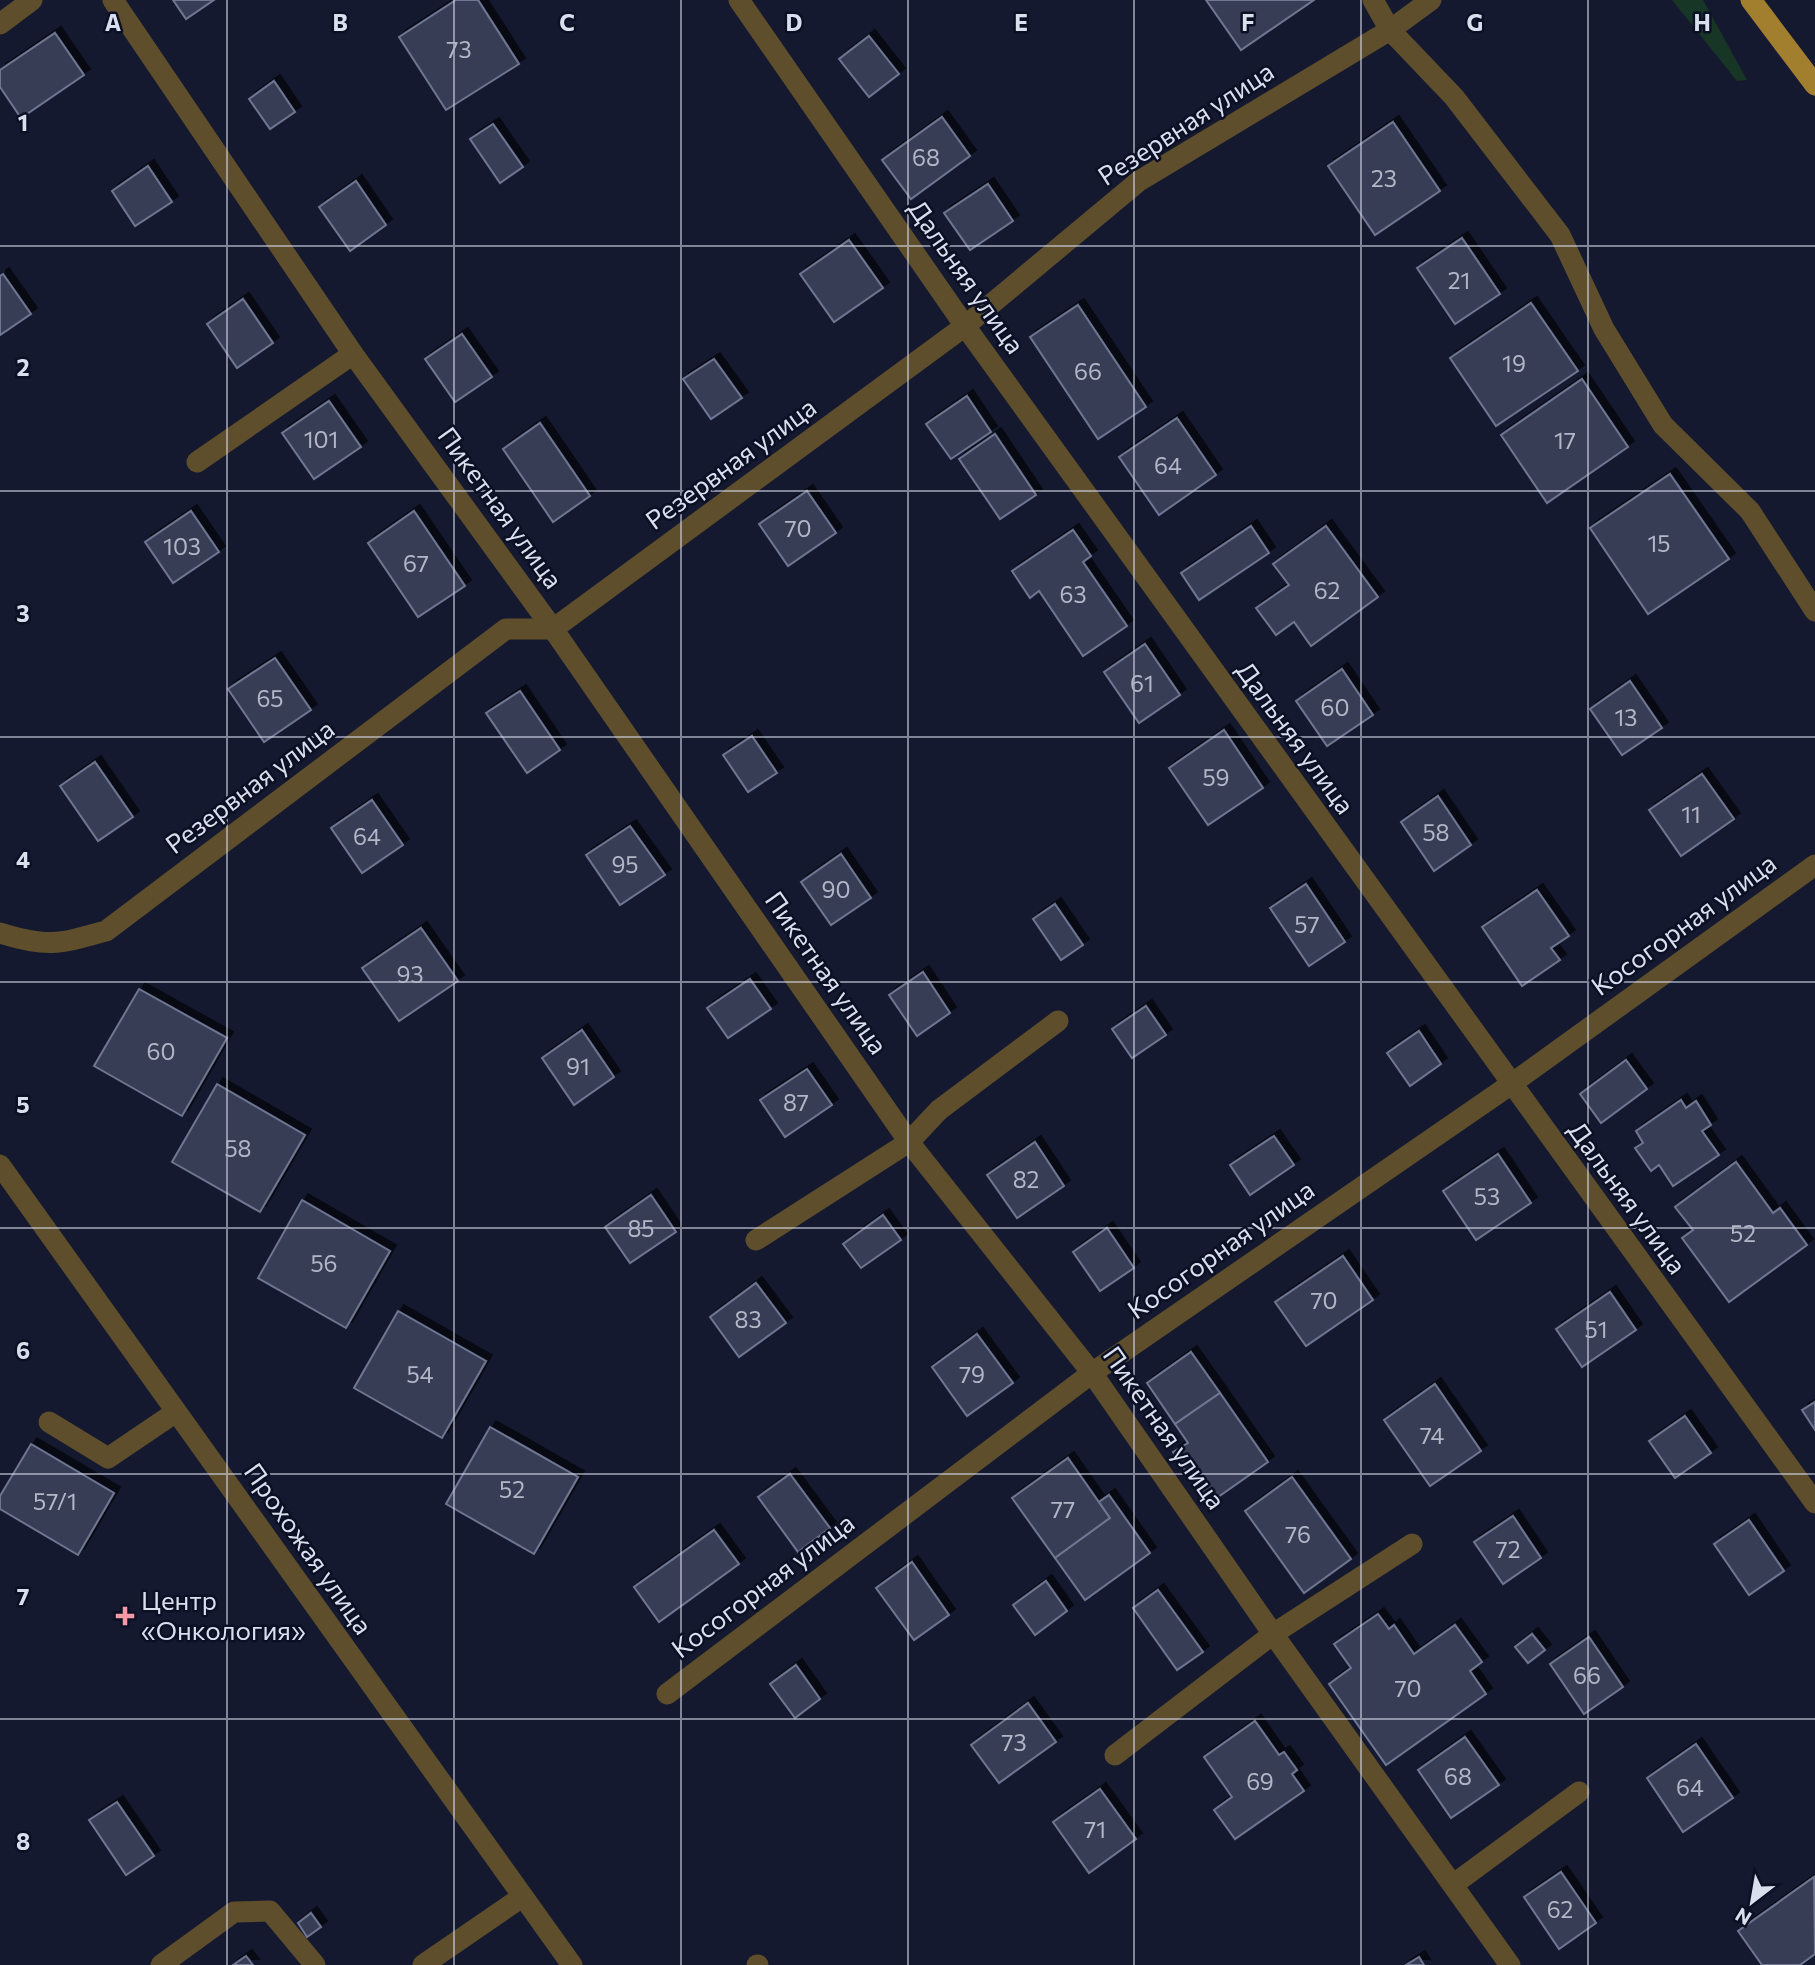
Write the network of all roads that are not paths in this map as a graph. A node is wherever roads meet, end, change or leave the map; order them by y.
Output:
1 (32, 0) edge
2 (113, 0) edge
3 (739, 0) edge
4 (1373, 0) edge
5 (1431, 0) edge
6 (1751, 0) edge
7 (0, 24) edge
8 (1390, 30) junction
9 (1815, 85) edge
10 (965, 326) junction
11 (353, 354) junction
12 (197, 462) dead end
13 (1815, 611) edge
14 (553, 629) junction
15 (1815, 865) edge
16 (0, 933) edge
17 (1058, 1021) dead end
18 (1510, 1085) junction
19 (909, 1142) junction
20 (0, 1165) edge
21 (756, 1240) dead end
22 (1093, 1373) junction
23 (176, 1412) junction
24 (49, 1422) dead end
25 (1815, 1503) edge
26 (1412, 1544) dead end
27 (1273, 1634) junction
28 (667, 1694) dead end
29 (1115, 1755) dead end
30 (1579, 1792) dead end
31 (1454, 1884) junction
32 (522, 1897) junction
33 (161, 1965) edge
34 (315, 1965) edge
35 (423, 1965) edge
36 (572, 1965) edge
37 (1510, 1965) edge

1 - 7 street
2 - 11 street, Пикетная улица
3 - 10 street, Дальняя улица
4 - 8 street
5 - 8 street, Резервная улица
6 - 9 main road
8 - 10 street, Резервная улица
8 - 13 street
10 - 14 street, Резервная улица
10 - 18 street, Дальняя улица
11 - 12 street
11 - 14 street, Пикетная улица
14 - 16 street, Резервная улица
14 - 19 street, Пикетная улица
15 - 18 street, Косогорная улица
17 - 19 street
18 - 22 street, Косогорная улица
18 - 25 street, Дальняя улица
19 - 21 street
19 - 22 street, Пикетная улица
20 - 23 street, Прохожая улица
22 - 27 street, Пикетная улица
22 - 28 street, Косогорная улица
23 - 24 street
23 - 32 street, Прохожая улица
26 - 27 street
27 - 29 street
27 - 31 street, Пикетная улица
30 - 31 street
31 - 37 street, Пикетная улица
32 - 35 street
32 - 36 street, Прохожая улица
33 - 34 street

